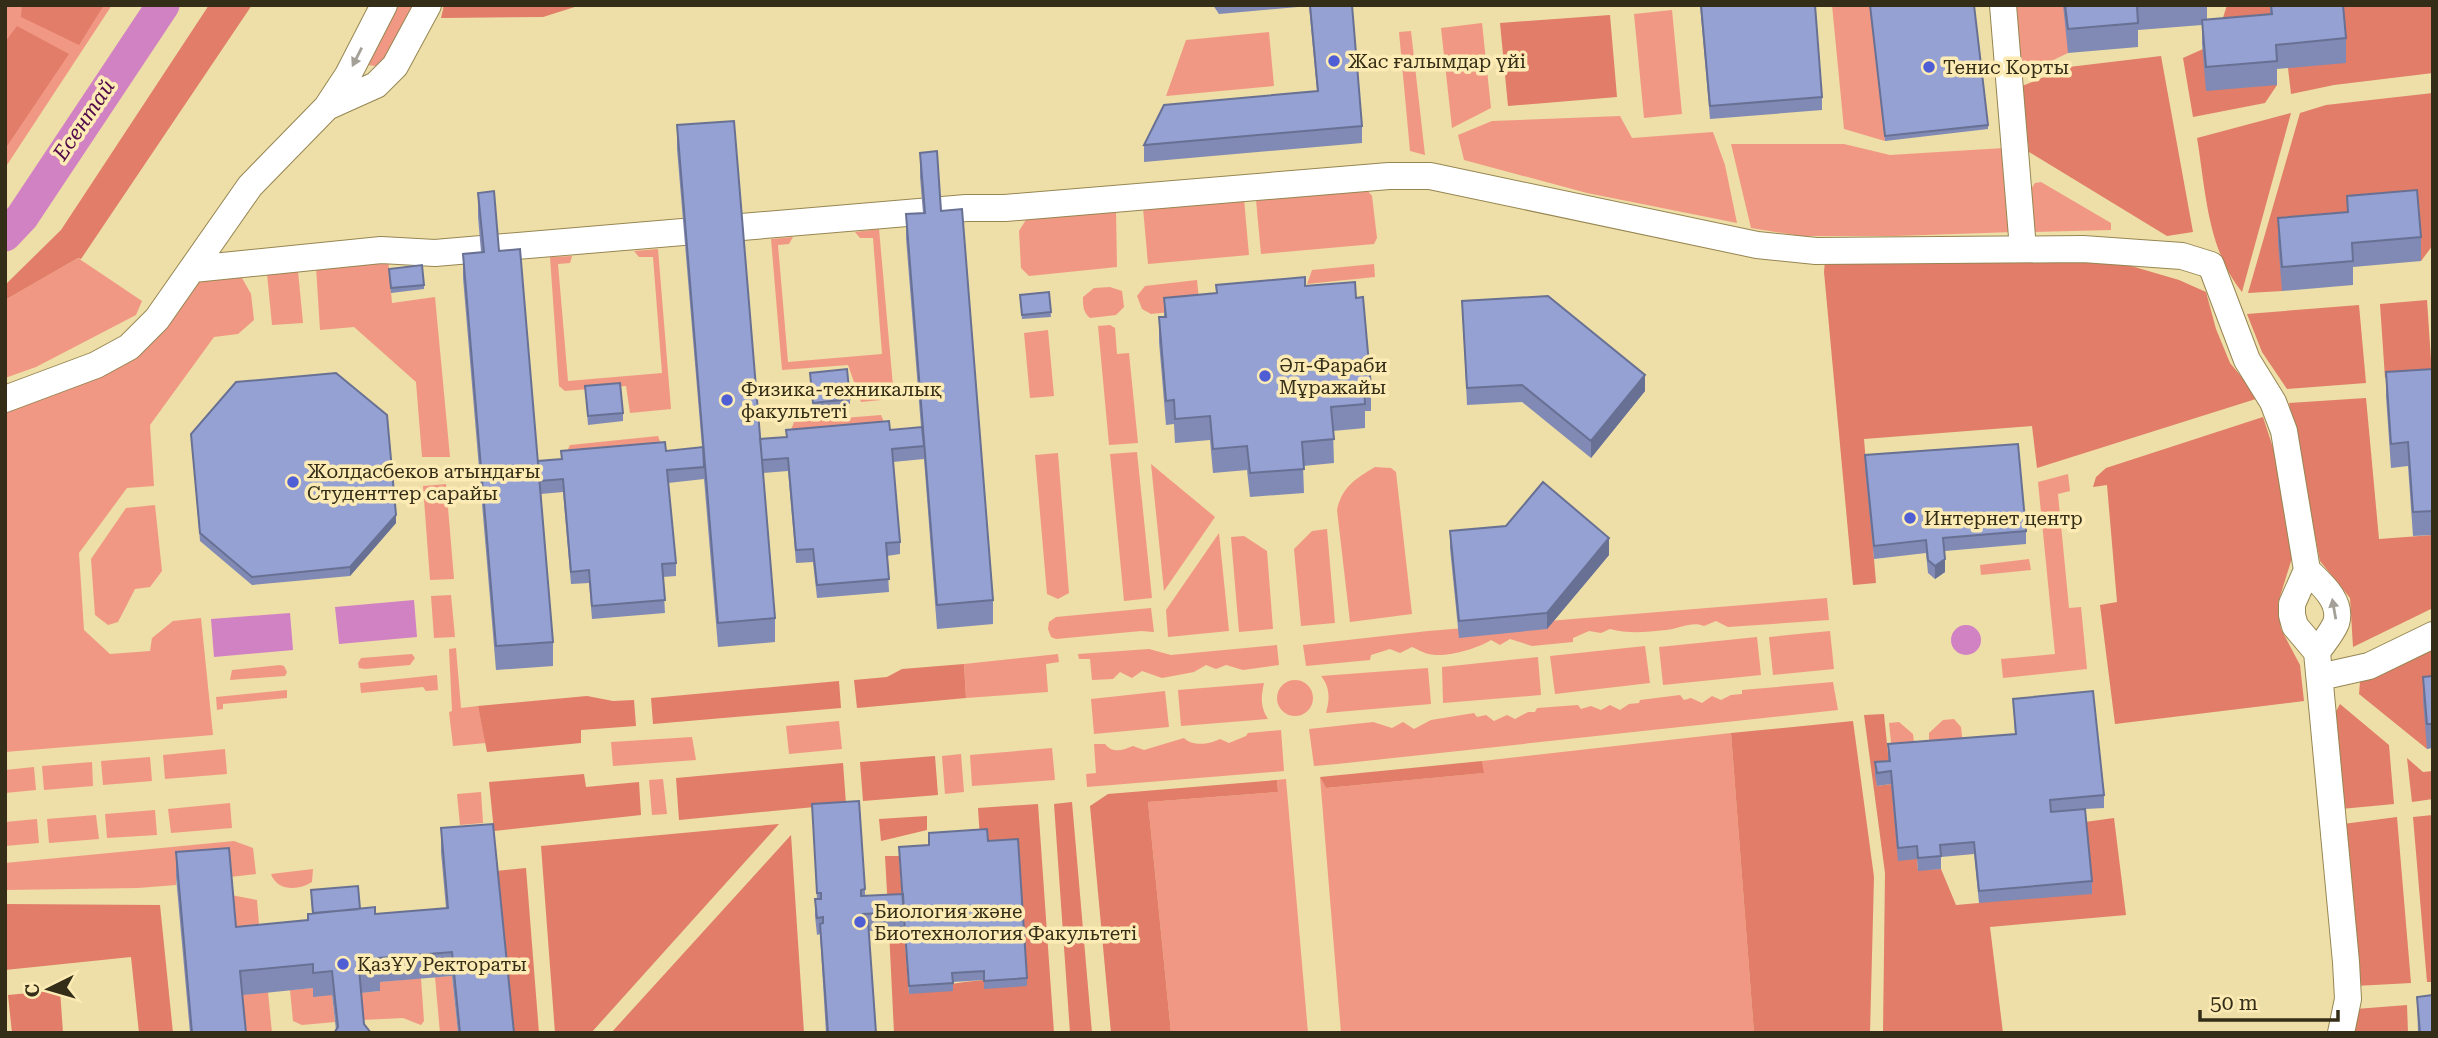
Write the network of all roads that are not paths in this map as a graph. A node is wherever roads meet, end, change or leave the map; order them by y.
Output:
1 (384, 5) edge
2 (428, 5) edge
3 (2003, 5) edge
4 (327, 107) junction
5 (2023, 249) junction
6 (193, 269) junction
7 (5, 399) edge
8 (2307, 570) junction
9 (2433, 635) edge
10 (2318, 665) junction
11 (2341, 1033) edge

1 -> 4 street
2 - 4 street
3 - 5 street
4 - 6 street
5 - 6 street
5 - 8 street
6 - 7 street
8 - 10 street
10 -> 8 street
9 - 10 street
10 - 11 street

